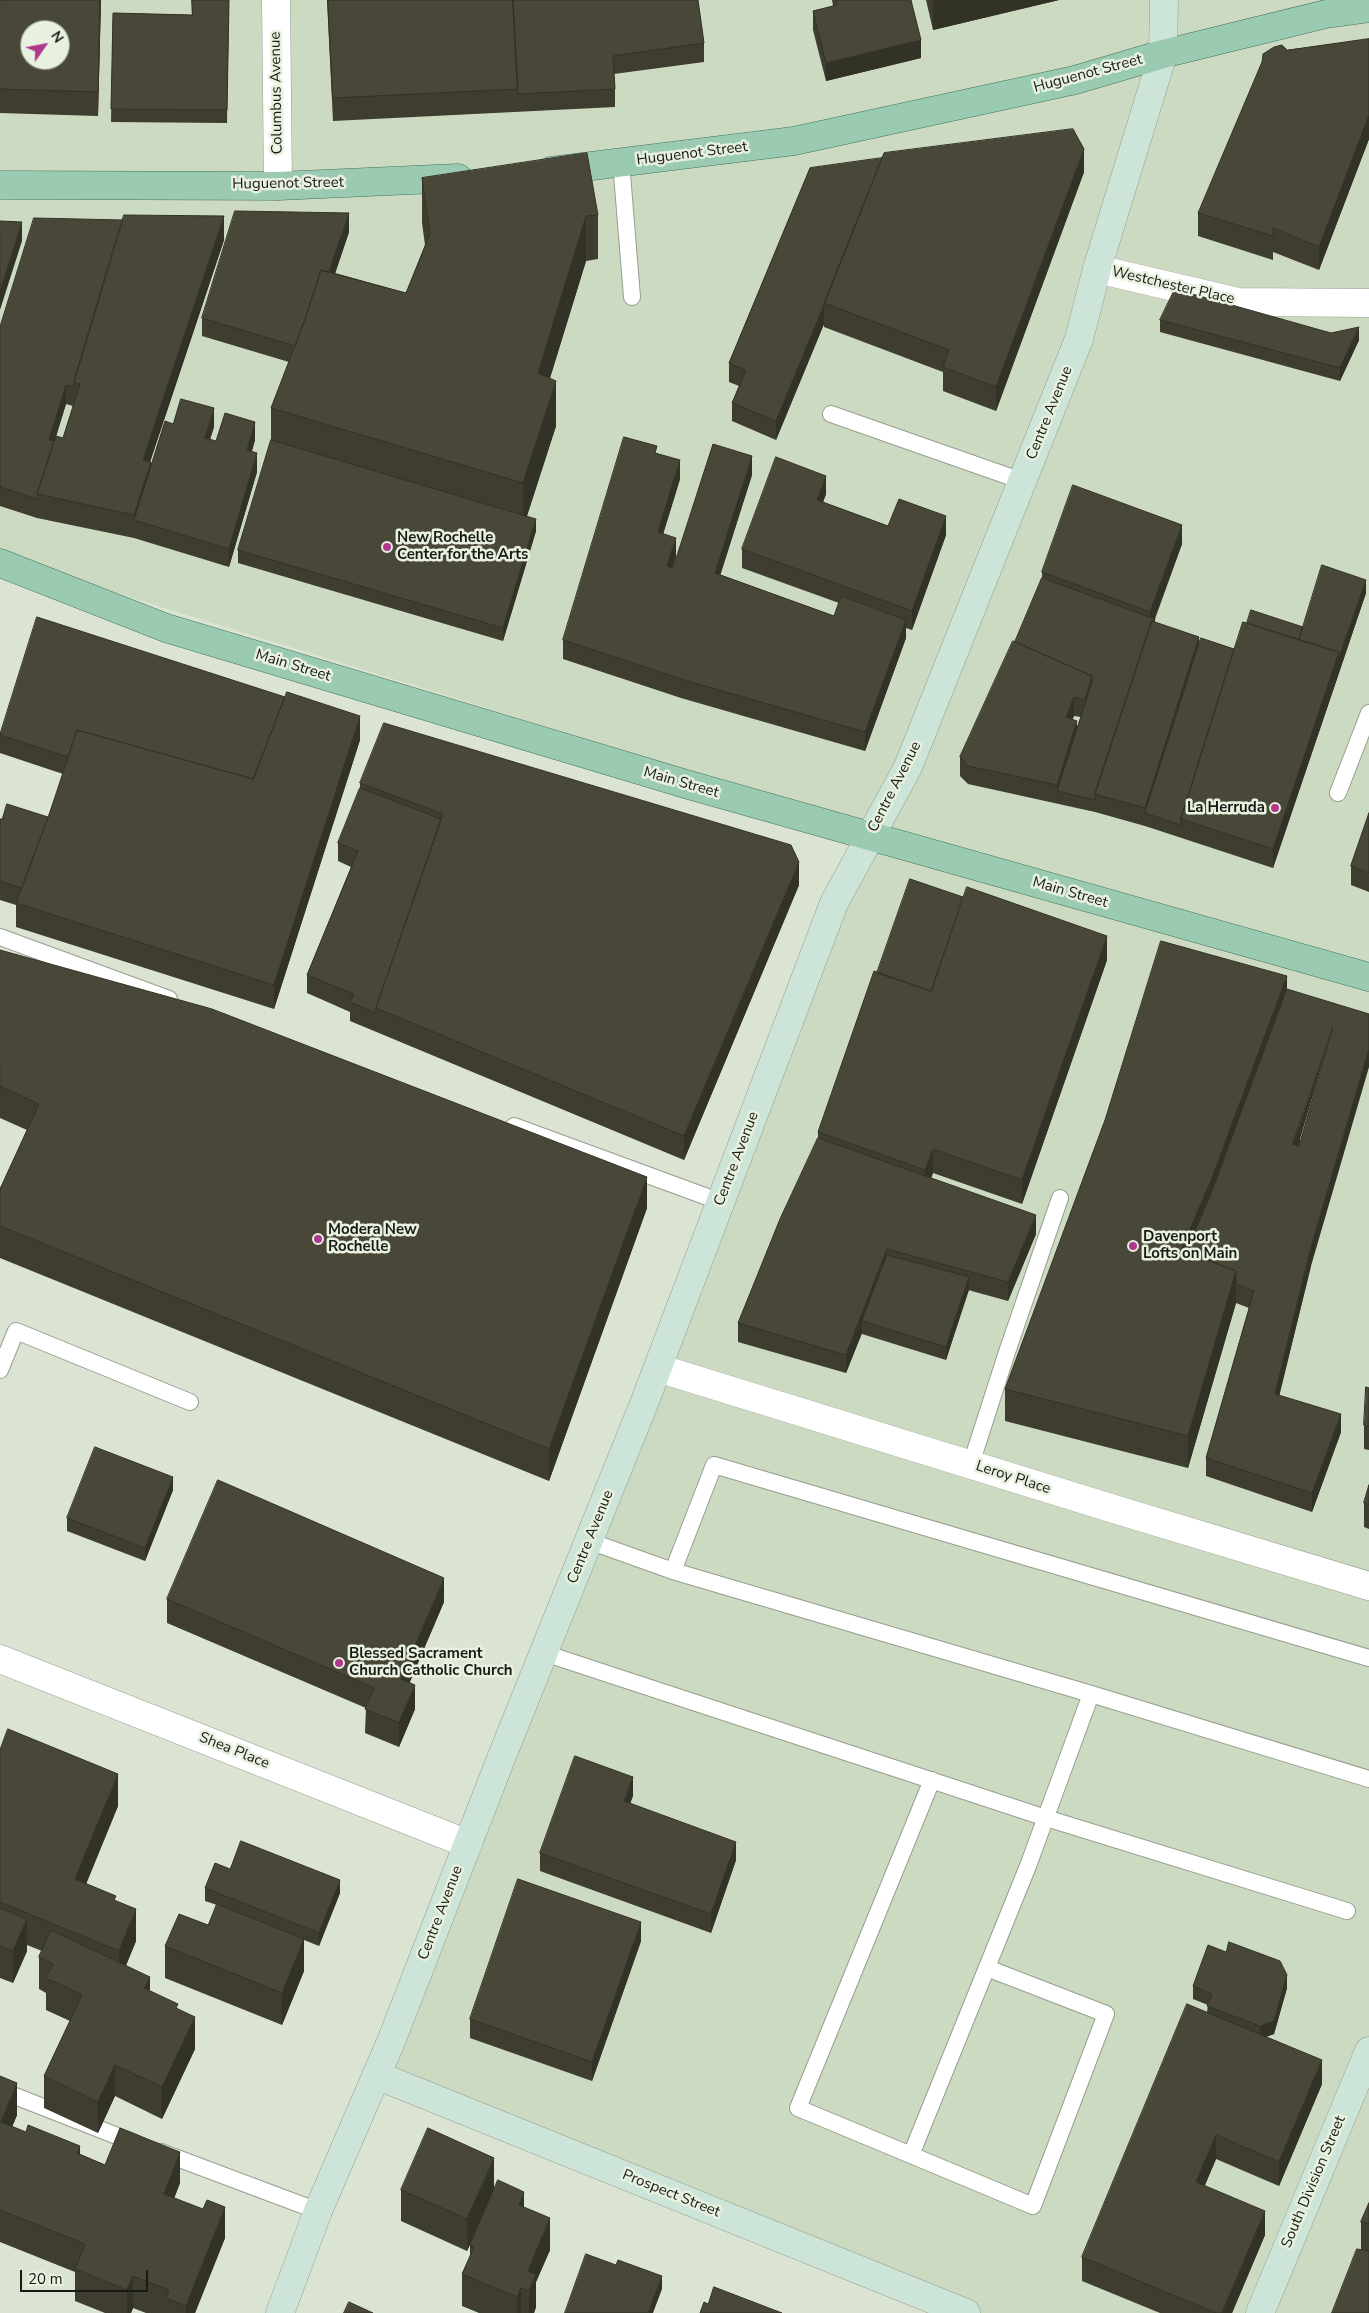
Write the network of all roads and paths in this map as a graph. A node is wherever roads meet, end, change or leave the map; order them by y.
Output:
1 (276, 0) edge
2 (1164, 0) edge
3 (1369, 8) edge
4 (1163, 54) junction
5 (621, 162) junction
6 (523, 175) edge
7 (484, 177) edge
8 (0, 184) edge
9 (278, 186) junction
10 (1097, 269) junction
11 (632, 297) dead end
12 (1369, 303) edge
13 (832, 414) dead end
14 (1022, 481) junction
15 (0, 563) edge
16 (1369, 713) edge
17 (1338, 793) dead end
18 (870, 837) junction
19 (0, 937) edge
20 (1369, 977) edge
21 (187, 1006) edge
22 (496, 1119) edge
23 (1060, 1198) dead end
24 (721, 1202) junction
25 (658, 1368) junction
26 (0, 1370) edge
27 (190, 1402) dead end
28 (972, 1464) junction
29 (589, 1541) junction
30 (673, 1571) junction
31 (1369, 1586) edge
32 (544, 1653) junction
33 (1369, 1658) edge
34 (0, 1659) edge
35 (1091, 1694) junction
36 (1369, 1779) edge
37 (932, 1780) junction
38 (1046, 1818) junction
39 (468, 1844) junction
40 (1347, 1911) dead end
41 (987, 1968) junction
42 (1369, 2051) edge
43 (376, 2075) junction
44 (2, 2091) edge
45 (910, 2155) junction
46 (318, 2211) junction
47 (280, 2313) edge
48 (966, 2313) edge
49 (1260, 2313) edge

1 - 9 street, Columbus Avenue
2 - 4 street, Centre Avenue
3 - 4 main road, Huguenot Street
4 - 5 main road, Huguenot Street
4 - 10 street, Centre Avenue
5 - 6 main road, Huguenot Street
5 - 11 lane
7 - 9 main road, Huguenot Street
8 - 9 main road, Huguenot Street
10 - 12 street, Westchester Place
10 - 14 street, Centre Avenue
13 - 14 lane
14 - 18 street, Centre Avenue
15 - 18 main road, Main Street
16 - 17 lane
18 - 20 main road, Main Street
18 - 24 street, Centre Avenue
19 - 21 lane
22 - 24 lane
23 - 28 lane
24 - 25 street, Centre Avenue
25 - 28 street, Leroy Place
25 - 29 street, Centre Avenue
26 - 27 lane
28 - 31 street, Leroy Place
29 - 30 lane
29 - 32 street, Centre Avenue
30 - 33 lane
30 - 35 lane
32 - 37 lane
32 - 39 street, Centre Avenue
34 - 39 street, Shea Place
35 - 36 lane
35 - 38 lane
37 - 38 lane
37 - 45 lane
38 - 40 lane
38 - 41 lane
39 - 43 street, Centre Avenue
41 - 45 lane
41 - 45 lane
42 - 49 street, South Division Street
43 - 46 street, Centre Avenue
43 - 48 street, Prospect Street
44 - 46 lane
46 - 47 street, Centre Avenue

